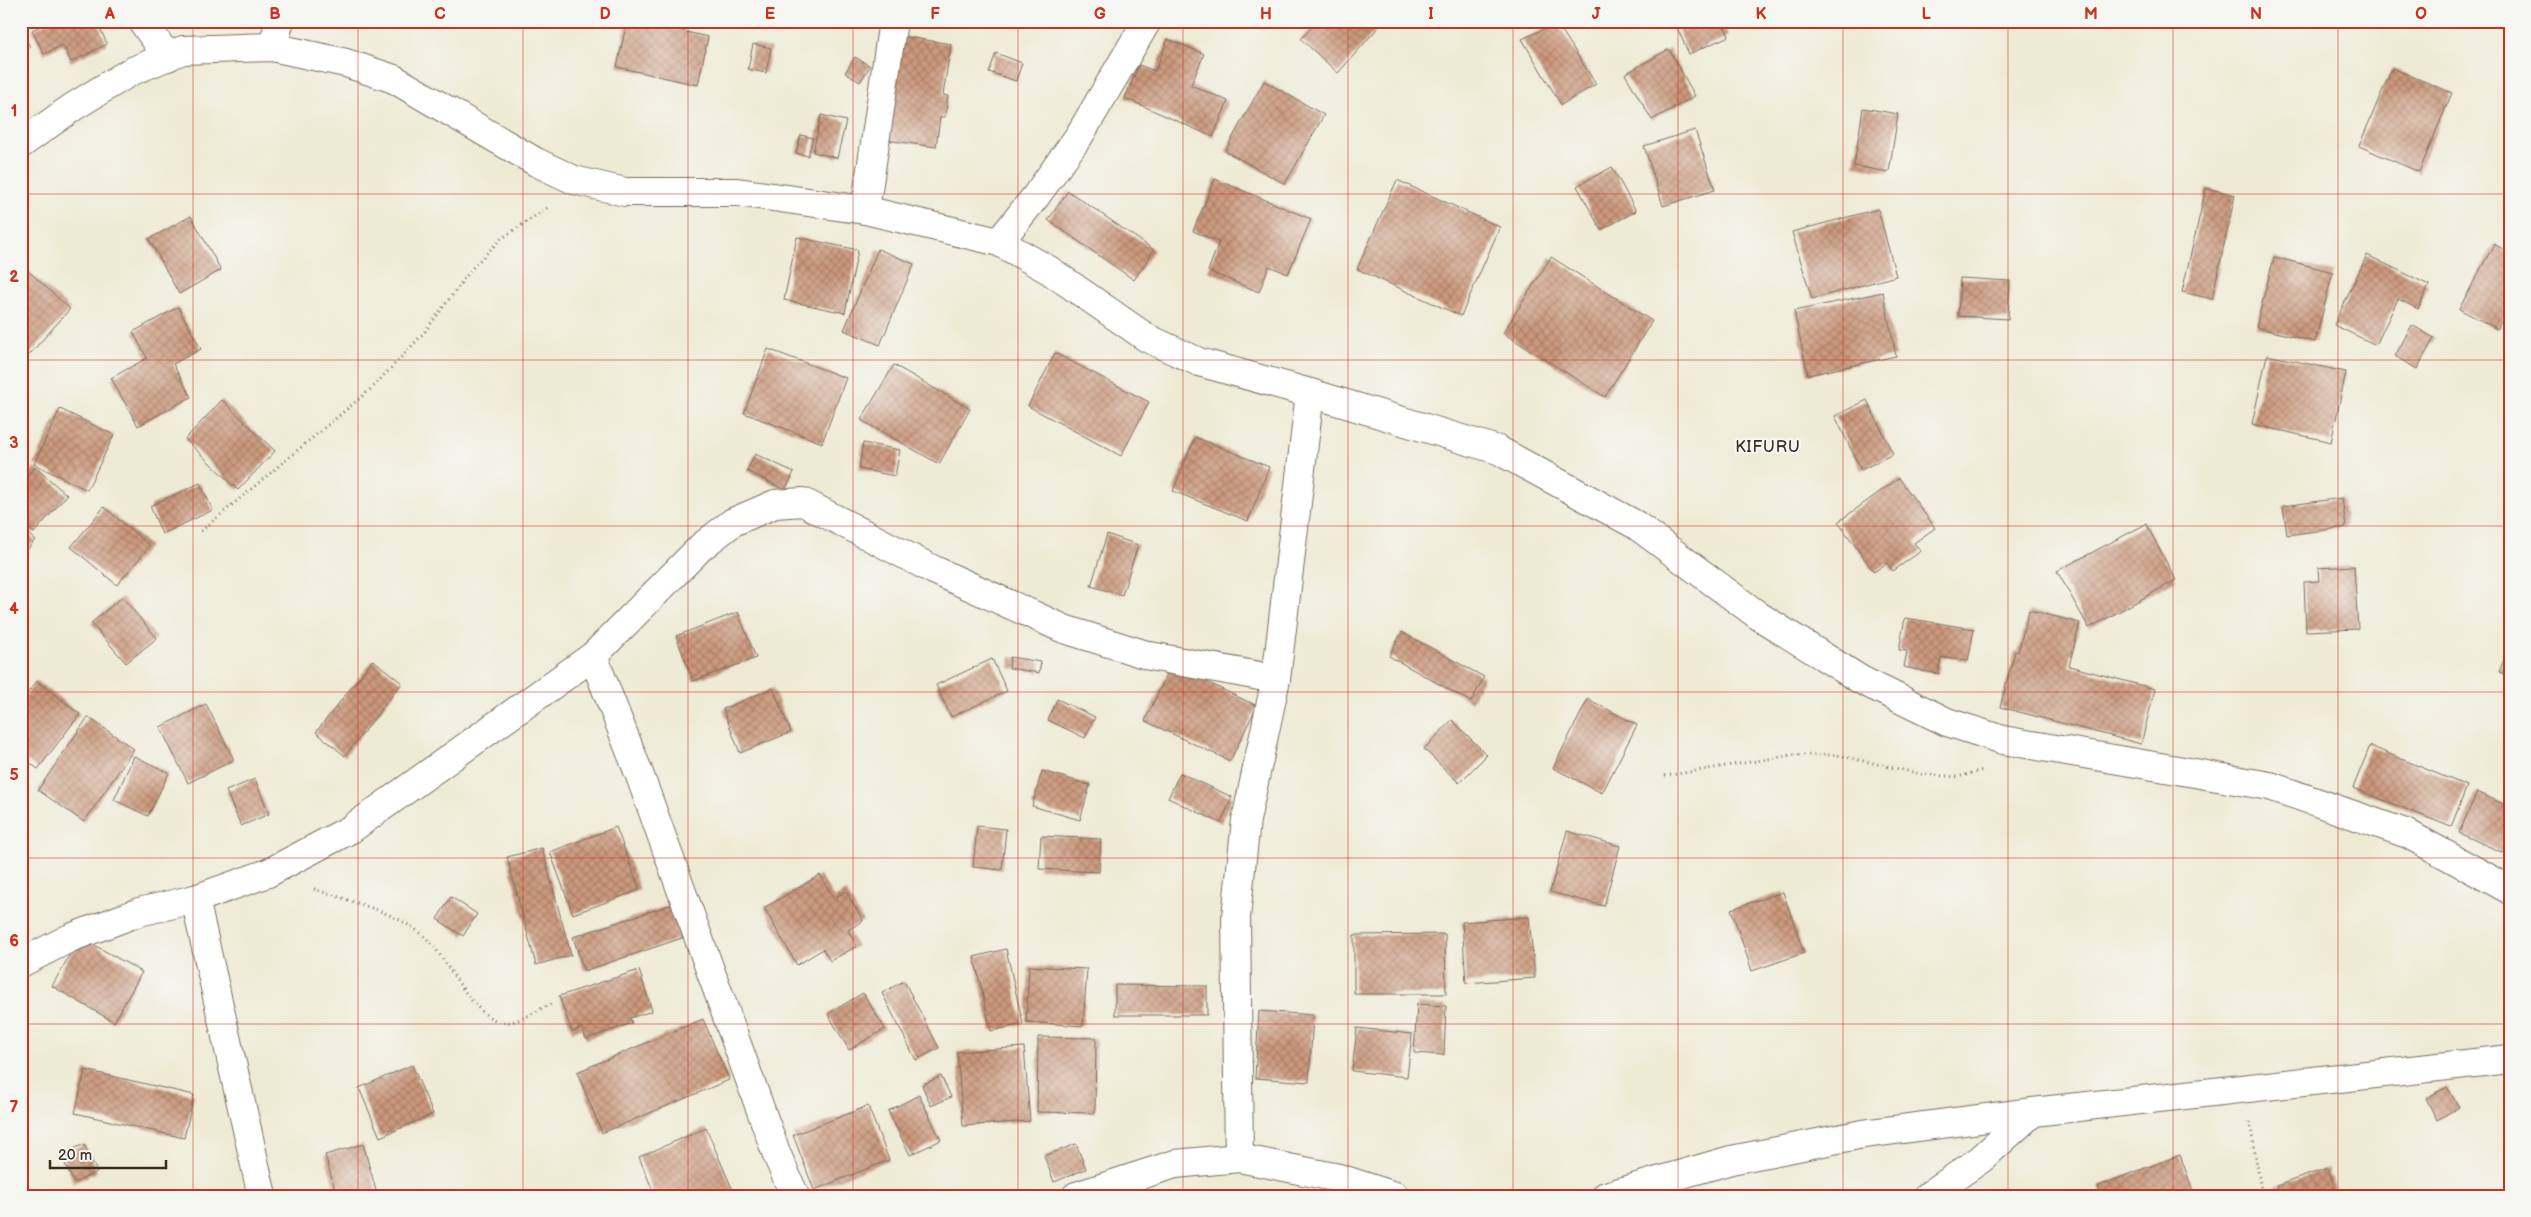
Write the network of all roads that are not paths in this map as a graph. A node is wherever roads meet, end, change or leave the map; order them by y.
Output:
1 (142, 21) edge
2 (280, 21) edge
3 (893, 21) edge
4 (1147, 21) edge
5 (272, 47) junction
6 (168, 57) junction
7 (21, 144) edge
8 (866, 210) junction
9 (999, 242) junction
10 (1310, 393) junction
11 (593, 656) junction
12 (1276, 678) junction
13 (2510, 890) edge
14 (195, 899) junction
15 (21, 963) edge
16 (2510, 1059) edge
17 (2034, 1112) junction
18 (1239, 1158) junction
19 (262, 1196) edge
20 (795, 1196) edge
21 (1076, 1196) edge
22 (1395, 1196) edge
23 (1606, 1196) edge
24 (1928, 1196) edge

1 - 6 street
2 - 5 street
3 - 8 street
4 - 9 street
5 - 6 street
5 - 8 street
6 - 7 street
8 - 9 street
9 - 10 street
10 - 12 street
10 - 13 street
11 - 12 street
11 - 14 street
11 - 20 street
12 - 18 street
14 - 15 street
14 - 19 street
16 - 17 street
17 - 23 street
17 - 24 street
18 - 21 street
18 - 22 street

